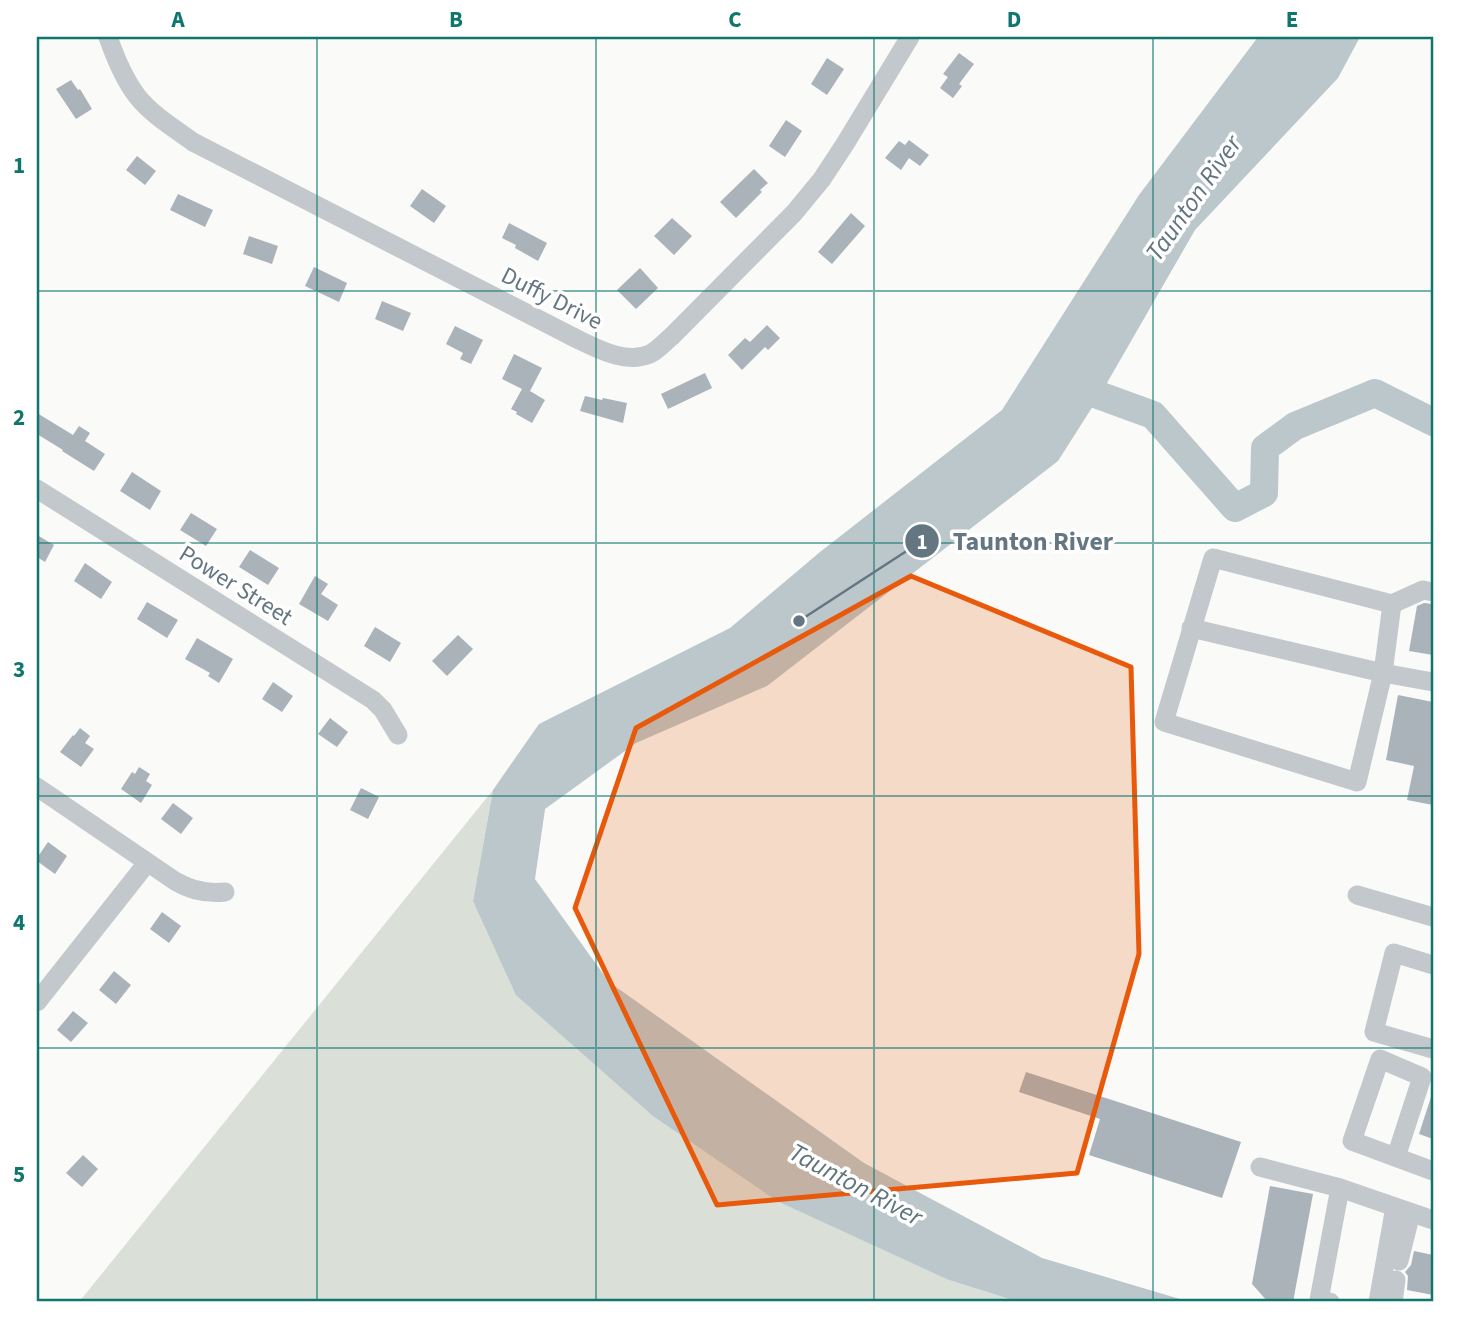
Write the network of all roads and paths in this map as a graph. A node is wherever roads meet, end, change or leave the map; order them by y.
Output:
1 (107, 37) edge
2 (910, 37) edge
3 (37, 489) edge
4 (1433, 592) edge
5 (1392, 604) junction
6 (1191, 628) junction
7 (1383, 673) junction
8 (1433, 682) edge
9 (398, 735) dead end
10 (37, 787) edge
11 (147, 863) junction
12 (225, 892) dead end
13 (1357, 895) dead end
14 (1433, 917) edge
15 (1433, 965) edge
16 (37, 1002) edge
17 (1433, 1049) edge
18 (1428, 1078) edge
19 (1396, 1157) junction
20 (1259, 1167) dead end
21 (1433, 1171) edge
22 (1340, 1188) junction
23 (1403, 1210) junction
24 (1433, 1220) edge
25 (1330, 1302) edge
26 (1378, 1302) edge
27 (1393, 1302) edge

1 - 2 street, Duffy Drive
3 - 9 street, Power Street
4 - 5 street
5 - 6 street
5 - 7 street
6 - 7 street
6 - 7 street
7 - 8 street
10 - 11 street
11 - 12 street
11 - 16 street
13 - 14 street
15 - 17 street
18 - 19 street
18 - 19 street
19 - 21 street
20 - 22 street
22 - 23 street
22 - 25 street
23 - 24 street
23 - 26 street
23 - 27 street

